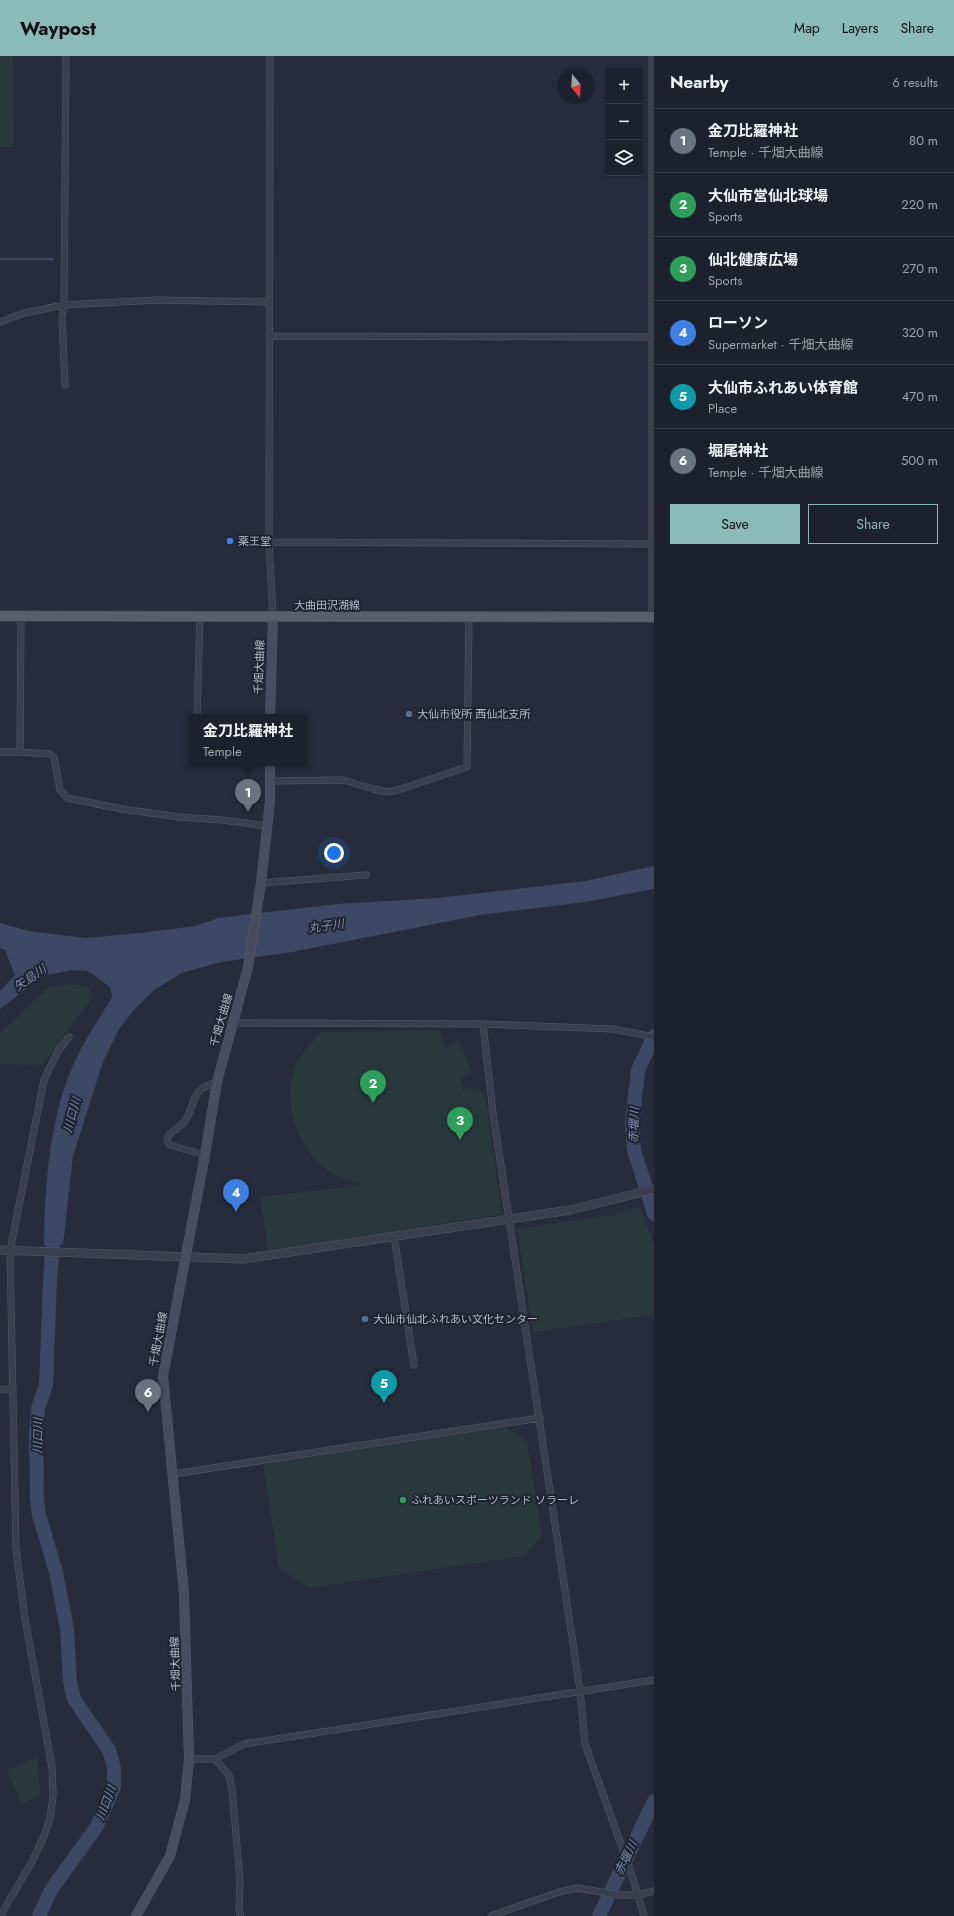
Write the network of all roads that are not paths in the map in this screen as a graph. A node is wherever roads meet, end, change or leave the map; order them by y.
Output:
1 (66, 56) edge
2 (270, 56) edge
3 (652, 56) edge
4 (269, 302) junction
5 (64, 305) junction
6 (0, 322) edge
7 (269, 336) junction
8 (652, 337) edge
9 (65, 385) dead end
10 (268, 542) junction
11 (653, 544) edge
12 (0, 616) edge
13 (21, 616) junction
14 (200, 616) junction
15 (273, 617) junction
16 (469, 617) junction
17 (653, 617) edge
18 (197, 714) edge
19 (270, 714) edge
20 (0, 752) edge
21 (20, 752) junction
22 (270, 766) edge
23 (270, 781) junction
24 (268, 826) junction
25 (366, 875) dead end
26 (261, 883) junction
27 (231, 1023) junction
28 (483, 1024) junction
29 (69, 1037) dead end
30 (654, 1037) edge
31 (217, 1082) junction
32 (206, 1155) junction
33 (653, 1189) edge
34 (510, 1218) junction
35 (394, 1236) junction
36 (0, 1250) edge
37 (10, 1251) junction
38 (185, 1257) junction
39 (414, 1365) dead end
40 (12, 1389) junction
41 (0, 1390) edge
42 (540, 1418) junction
43 (173, 1474) junction
44 (654, 1680) edge
45 (580, 1690) junction
46 (189, 1759) junction
47 (215, 1759) junction
48 (654, 1891) edge
49 (638, 1895) junction
50 (0, 1916) edge
51 (136, 1916) edge
52 (241, 1916) edge
53 (491, 1916) edge
54 (644, 1916) edge

1 - 5 street
2 - 4 street
3 - 8 street
4 - 5 street
4 - 7 street
5 - 6 street
5 - 9 street
7 - 8 street
7 - 10 street
8 - 11 street
10 - 11 street
10 - 15 street
11 - 17 street
12 - 13 main road, 大曲田沢湖線
13 - 14 main road, 大曲田沢湖線
13 - 21 street
14 - 15 main road, 大曲田沢湖線
14 - 18 street
15 - 16 main road, 大曲田沢湖線
15 - 19 main road, 千畑大曲線
16 - 17 main road, 大曲田沢湖線
16 - 23 street
20 - 21 street
21 - 24 street
22 - 23 main road, 千畑大曲線
23 - 24 main road, 千畑大曲線
24 - 26 main road, 千畑大曲線
25 - 26 street
26 - 27 main road, 千畑大曲線
27 - 28 street
27 - 31 main road, 千畑大曲線
28 - 30 street
28 - 34 street
29 - 37 street
31 - 32 main road, 千畑大曲線
31 - 32 street
32 - 38 main road, 千畑大曲線
33 - 34 street
34 - 35 street
34 - 42 street
35 - 38 street
35 - 39 street
36 - 37 street
37 - 38 street
37 - 40 street
38 - 43 main road, 千畑大曲線
40 - 41 street
40 - 50 street
42 - 43 street
42 - 45 street
43 - 46 main road, 千畑大曲線
44 - 45 street
45 - 47 street
45 - 49 street
46 - 47 street
46 - 51 main road, 千畑大曲線
47 - 52 street
48 - 49 street
49 - 53 street
49 - 54 street

